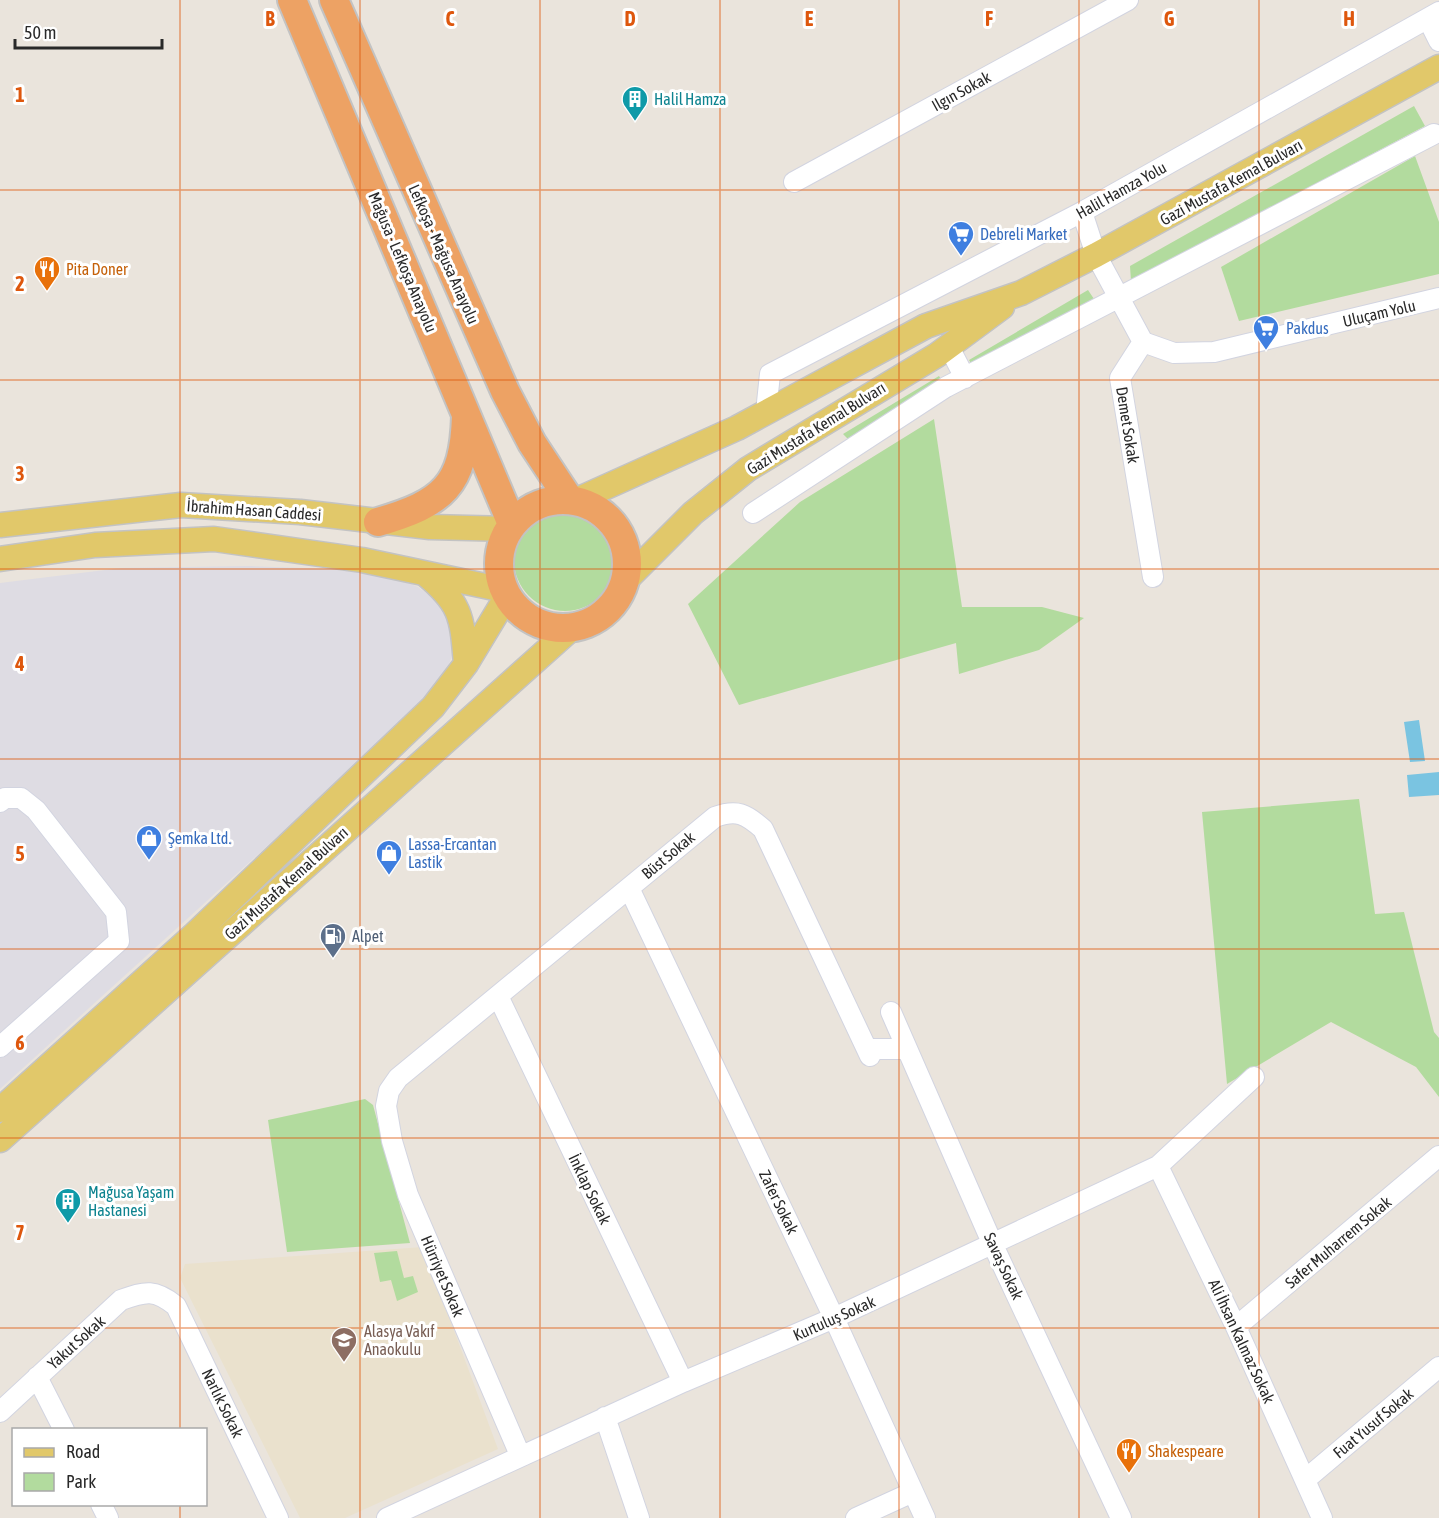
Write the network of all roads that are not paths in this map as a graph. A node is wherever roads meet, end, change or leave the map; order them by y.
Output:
1 (292, 0) edge
2 (334, 0) edge
3 (1128, 0) edge
4 (1434, 15) edge
5 (1439, 41) edge
6 (1439, 67) edge
7 (1437, 138) edge
8 (794, 182) dead end
9 (1082, 212) junction
10 (1096, 255) junction
11 (1021, 293) junction
12 (1118, 298) junction
13 (1439, 298) edge
14 (1143, 342) junction
15 (948, 347) junction
16 (964, 378) junction
17 (466, 409) junction
18 (766, 412) junction
19 (573, 500) junction
20 (753, 513) dead end
21 (378, 522) junction
22 (0, 525) edge
23 (511, 527) junction
24 (0, 559) edge
25 (420, 570) junction
26 (1153, 577) dead end
27 (625, 581) junction
28 (506, 593) junction
29 (573, 627) junction
30 (466, 664) junction
31 (0, 802) edge
32 (629, 888) junction
33 (498, 996) junction
34 (891, 1012) dead end
35 (0, 1047) edge
36 (907, 1049) junction
37 (1254, 1077) dead end
38 (389, 1091) joint
39 (0, 1110) edge
40 (0, 1140) edge
41 (1439, 1156) edge
42 (1158, 1166) junction
43 (993, 1245) junction
44 (161, 1294) joint
45 (834, 1318) junction
46 (1236, 1327) junction
47 (1439, 1367) edge
48 (37, 1377) junction
49 (683, 1382) junction
50 (0, 1412) edge
51 (605, 1417) junction
52 (63, 1428) edge
53 (520, 1455) junction
54 (1306, 1479) junction
55 (913, 1492) junction
56 (278, 1518) edge
57 (387, 1518) edge
58 (639, 1518) edge
59 (856, 1518) edge
60 (925, 1518) edge
61 (1121, 1518) edge
62 (1322, 1518) edge

1 - 17 highway, Mağusa - Lefkoşa Anayolu
2 - 19 highway, Lefkoşa - Mağusa Anayolu
3 - 8 street, Ilgın Sokak
4 - 5 street
4 - 9 street, Halil Hamza Yolu
6 - 10 main road, Gazi Mustafa Kemal Bulvarı
7 - 12 street
9 - 10 street
9 - 18 street, Halil Hamza Yolu
10 - 11 main road, Gazi Mustafa Kemal Bulvarı
10 - 12 street
11 - 15 main road, Gazi Mustafa Kemal Bulvarı
11 - 18 main road, Gazi Mustafa Kemal Bulvarı
12 - 14 street
12 - 16 street
13 - 14 street, Uluçam Yolu
14 - 26 street, Demet Sokak
15 - 16 street
15 - 27 main road, Gazi Mustafa Kemal Bulvarı
16 - 20 street
17 - 21 highway
17 - 23 highway, Mağusa - Lefkoşa Anayolu
18 - 19 main road, Gazi Mustafa Kemal Bulvarı
19 - 23 highway
19 - 27 highway
21 - 22 main road, İbrahim Hasan Caddesi
21 - 23 main road, İbrahim Hasan Caddesi
23 - 28 highway
24 - 25 main road, İbrahim Hasan Caddesi
25 - 28 main road, İbrahim Hasan Caddesi
25 - 30 main road
27 - 29 highway
28 - 29 highway
28 - 30 main road, Gazi Mustafa Kemal Bulvarı
29 - 40 main road, Gazi Mustafa Kemal Bulvarı
30 - 39 main road, Gazi Mustafa Kemal Bulvarı
31 - 35 street
32 - 33 street, Büst Sokak
32 - 36 street, Büst Sokak
32 - 45 street, Zafer Sokak
33 - 38 street, Büst Sokak
33 - 49 street, İnklap Sokak
34 - 36 street, Savaş Sokak
36 - 43 street, Savaş Sokak
37 - 42 street, Kurtuluş Sokak
38 - 53 street, Hürriyet Sokak
41 - 46 street, Safer Muharrem Sokak
42 - 43 street, Kurtuluş Sokak
42 - 46 street, Ali İhsan Kalmaz Sokak
43 - 45 street, Kurtuluş Sokak
43 - 61 street, Savaş Sokak
44 - 48 street, Yakut Sokak
44 - 56 street, Narlık Sokak
45 - 49 street, Kurtuluş Sokak
45 - 55 street, Zafer Sokak
46 - 54 street, Ali İhsan Kalmaz Sokak
47 - 54 street, Fuat Yusuf Sokak
48 - 50 street, Yakut Sokak
48 - 52 street
49 - 51 street, Kurtuluş Sokak
51 - 53 street, Kurtuluş Sokak
51 - 58 street
53 - 57 street, Kurtuluş Sokak
54 - 62 street, Ali İhsan Kalmaz Sokak
55 - 59 street
55 - 60 street, Zafer Sokak

